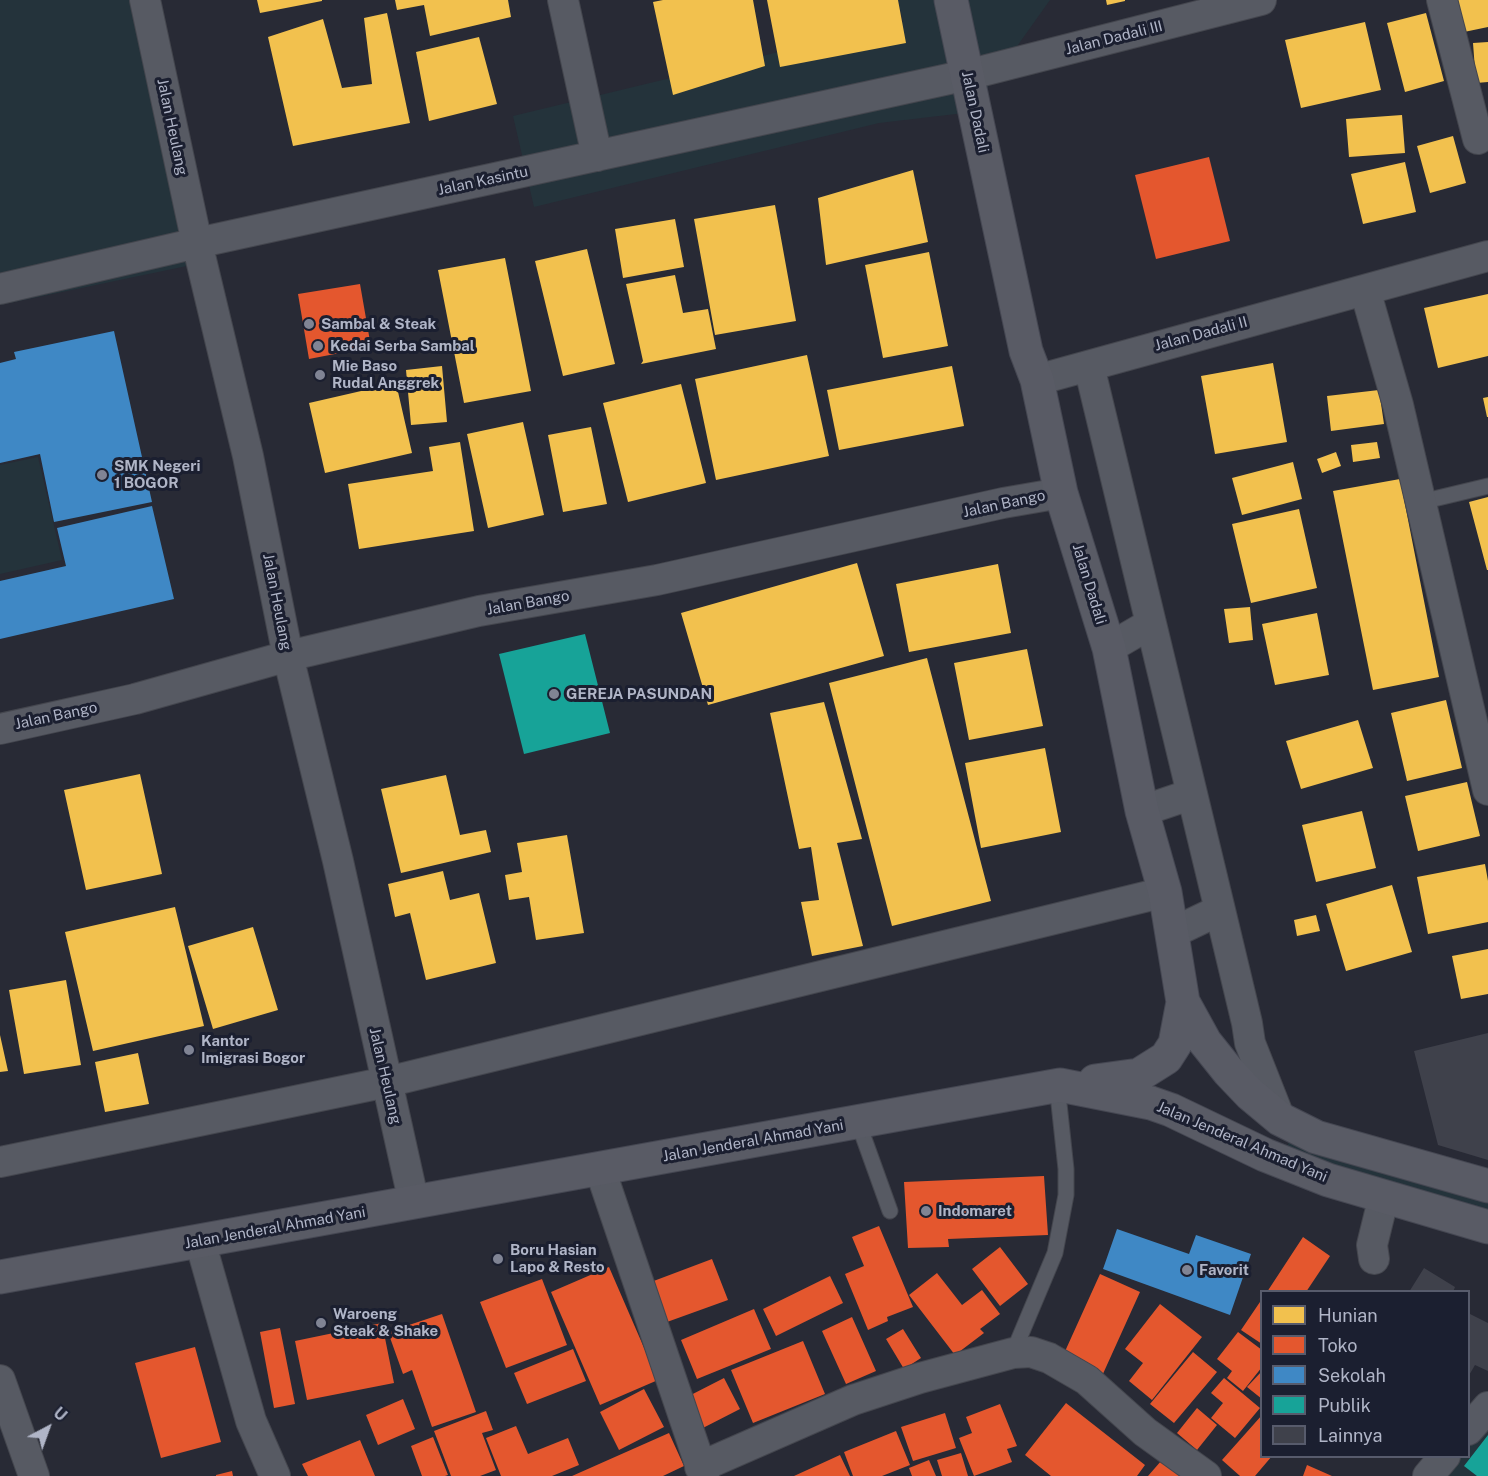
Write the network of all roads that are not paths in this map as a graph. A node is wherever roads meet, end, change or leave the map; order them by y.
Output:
1 (145, 0) edge
2 (563, 0) edge
3 (951, 0) edge
4 (1261, 0) edge
5 (1442, 0) edge
6 (967, 75) junction
7 (1478, 139) dead end
8 (597, 156) junction
9 (197, 243) junction
10 (1488, 256) edge
11 (0, 289) edge
12 (1365, 290) junction
13 (1089, 366) junction
14 (1037, 380) junction
15 (1488, 486) edge
16 (1060, 493) junction
17 (1421, 502) junction
18 (1150, 624) junction
19 (1109, 648) junction
20 (288, 656) junction
21 (0, 729) edge
22 (1488, 790) edge
23 (1192, 794) junction
24 (1142, 811) junction
25 (1165, 892) junction
26 (1220, 910) junction
27 (1172, 933) junction
28 (1183, 1002) junction
29 (387, 1082) junction
30 (1059, 1085) junction
31 (858, 1122) junction
32 (1288, 1124) junction
33 (0, 1162) edge
34 (600, 1169) junction
35 (1488, 1186) edge
36 (1384, 1196) junction
37 (414, 1203) junction
38 (890, 1211) dead end
39 (1488, 1227) edge
40 (200, 1241) junction
41 (1374, 1258) dead end
42 (0, 1277) edge
43 (1012, 1353) junction
44 (0, 1380) edge
45 (1488, 1407) edge
46 (1470, 1428) edge
47 (1443, 1458) edge
48 (702, 1472) edge
49 (34, 1476) edge
50 (275, 1476) edge
51 (1206, 1476) edge
52 (1428, 1476) edge

1 - 9 street, Jalan Heulang
2 - 8 street
3 - 6 main road, Jalan Dadali
4 - 6 street, Jalan Dadali III
5 - 7 street
6 - 8 street, Jalan Kasintu
6 - 14 main road, Jalan Dadali
8 - 9 street, Jalan Kasintu
9 - 11 street, Jalan Kasintu
9 - 20 street, Jalan Heulang
10 - 12 street, Jalan Dadali II
12 - 13 street, Jalan Dadali II
12 - 17 street
13 - 14 street, Jalan Dadali II
13 - 18 street
14 - 16 main road, Jalan Dadali
15 - 17 lane
16 - 19 main road, Jalan Dadali
16 - 20 street, Jalan Bango
17 - 22 street
18 - 19 street
18 - 23 street
19 - 24 main road, Jalan Dadali
20 - 21 street, Jalan Bango
20 - 29 street, Jalan Heulang
23 - 24 street
23 - 26 street
24 - 25 main road, Jalan Dadali
25 - 27 main road, Jalan Dadali
25 - 29 street
26 - 27 street
26 - 32 street
27 - 28 main road, Jalan Dadali
28 - 30 main road
28 - 32 main road, Jalan Dadali
29 - 33 street
29 - 37 street, Jalan Heulang
30 - 31 main road, Jalan Jenderal Ahmad Yani
30 - 36 main road, Jalan Jenderal Ahmad Yani
30 - 43 lane
31 - 34 main road, Jalan Jenderal Ahmad Yani
31 - 38 lane
32 - 35 main road
34 - 37 main road, Jalan Jenderal Ahmad Yani
34 - 48 street
36 - 39 main road, Jalan Jenderal Ahmad Yani
36 - 41 street
37 - 40 main road, Jalan Jenderal Ahmad Yani
40 - 42 main road, Jalan Jenderal Ahmad Yani
40 - 50 street
43 - 48 street
43 - 51 street
44 - 49 street
45 - 46 street
47 - 52 street

